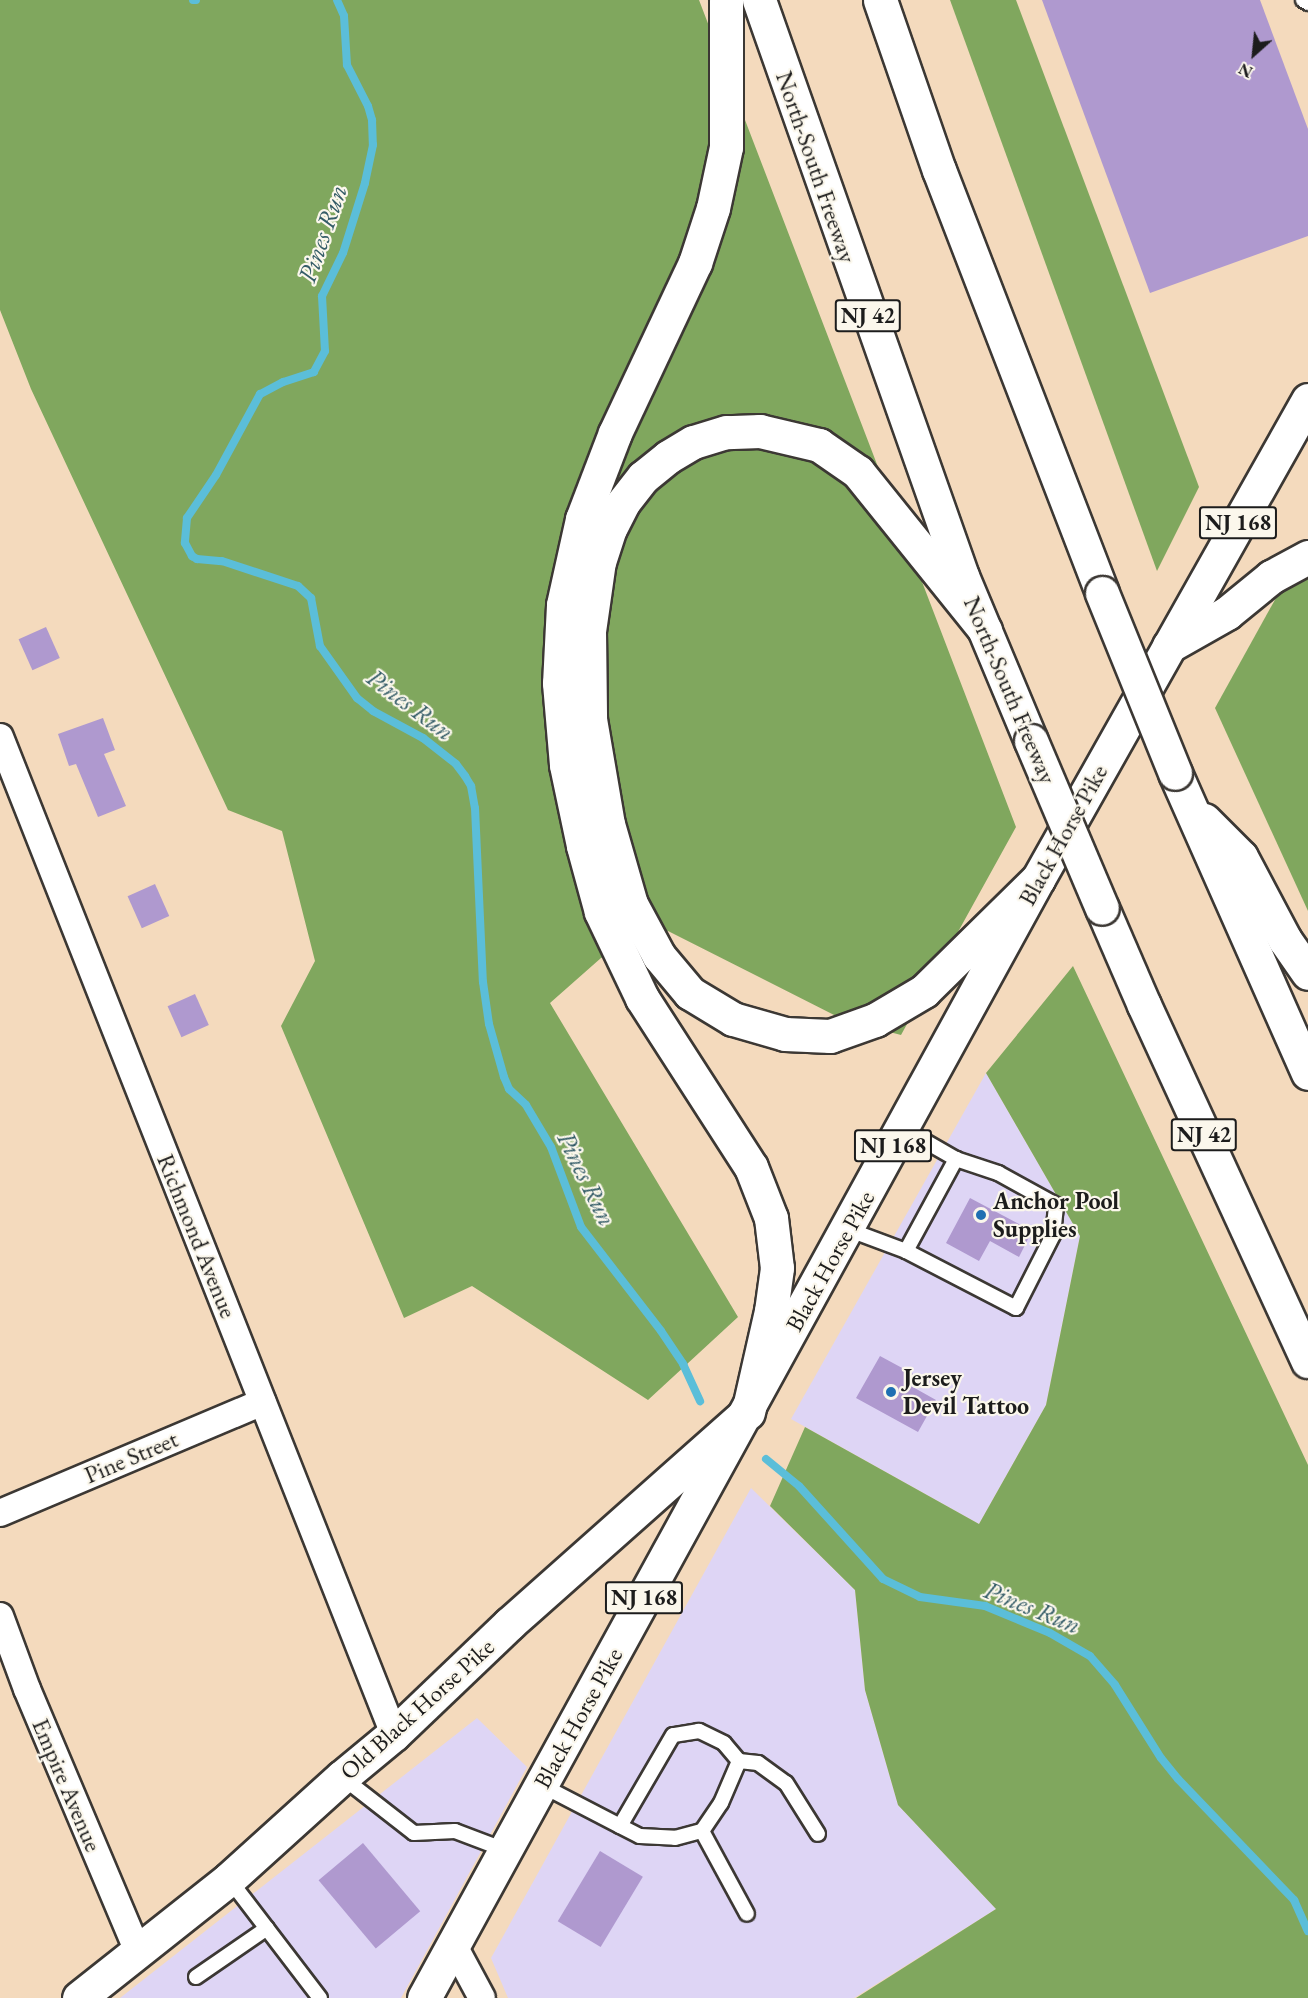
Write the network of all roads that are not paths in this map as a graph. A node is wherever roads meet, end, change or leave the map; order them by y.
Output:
1 (726, 0) edge
2 (759, 0) edge
3 (880, 0) edge
4 (1303, 0) edge
5 (1308, 2) edge
6 (1308, 400) edge
7 (1308, 557) edge
8 (985, 630) junction
9 (1169, 646) junction
10 (0, 737) edge
11 (1191, 807) junction
12 (1038, 879) junction
13 (1308, 973) edge
14 (1308, 1074) edge
15 (902, 1128) junction
16 (956, 1159) junction
17 (848, 1229) junction
18 (906, 1251) junction
19 (1308, 1361) edge
20 (263, 1402) junction
21 (748, 1412) junction
22 (0, 1513) edge
23 (0, 1616) edge
24 (394, 1734) junction
25 (739, 1761) junction
26 (342, 1777) junction
27 (541, 1785) junction
28 (620, 1826) junction
29 (702, 1831) junction
30 (818, 1834) dead end
31 (505, 1850) junction
32 (229, 1879) junction
33 (747, 1914) dead end
34 (267, 1928) junction
35 (453, 1944) junction
36 (138, 1952) junction
37 (196, 1977) dead end
38 (79, 1998) edge
39 (320, 1998) edge
40 (424, 1998) edge
41 (482, 1998) edge

1 - 21 main road
2 - 8 main road, North-South Freeway / NJ 42
3 - 11 main road, bridge
4 - 5 lane
6 - 9 main road, Black Horse Pike / NJ 168
7 - 9 main road
8 - 12 main road
8 - 19 main road, North-South Freeway / NJ 42, bridge
9 - 12 main road, Black Horse Pike / NJ 168
10 - 20 street, Richmond Avenue
11 - 13 main road
11 - 14 main road
12 - 15 main road, Black Horse Pike / NJ 168
15 - 16 lane
15 - 17 main road, Black Horse Pike / NJ 168
16 - 18 lane
16 - 18 lane
17 - 18 lane
17 - 21 main road, Black Horse Pike / NJ 168
20 - 22 street, Pine Street
20 - 24 street, Richmond Avenue
21 - 24 main road, Old Black Horse Pike
21 - 27 main road, Black Horse Pike / NJ 168
23 - 36 street, Empire Avenue
24 - 26 main road, Old Black Horse Pike
25 - 28 lane
25 - 29 lane
25 - 30 lane
26 - 31 lane
26 - 32 main road, Old Black Horse Pike
27 - 28 lane
27 - 31 main road, Black Horse Pike / NJ 168
28 - 29 lane
29 - 33 lane
31 - 35 main road, Black Horse Pike / NJ 168
32 - 34 lane
32 - 36 main road, Old Black Horse Pike
34 - 37 lane
34 - 39 lane
35 - 40 main road, Black Horse Pike / NJ 168
35 - 41 street
36 - 38 main road, Old Black Horse Pike

